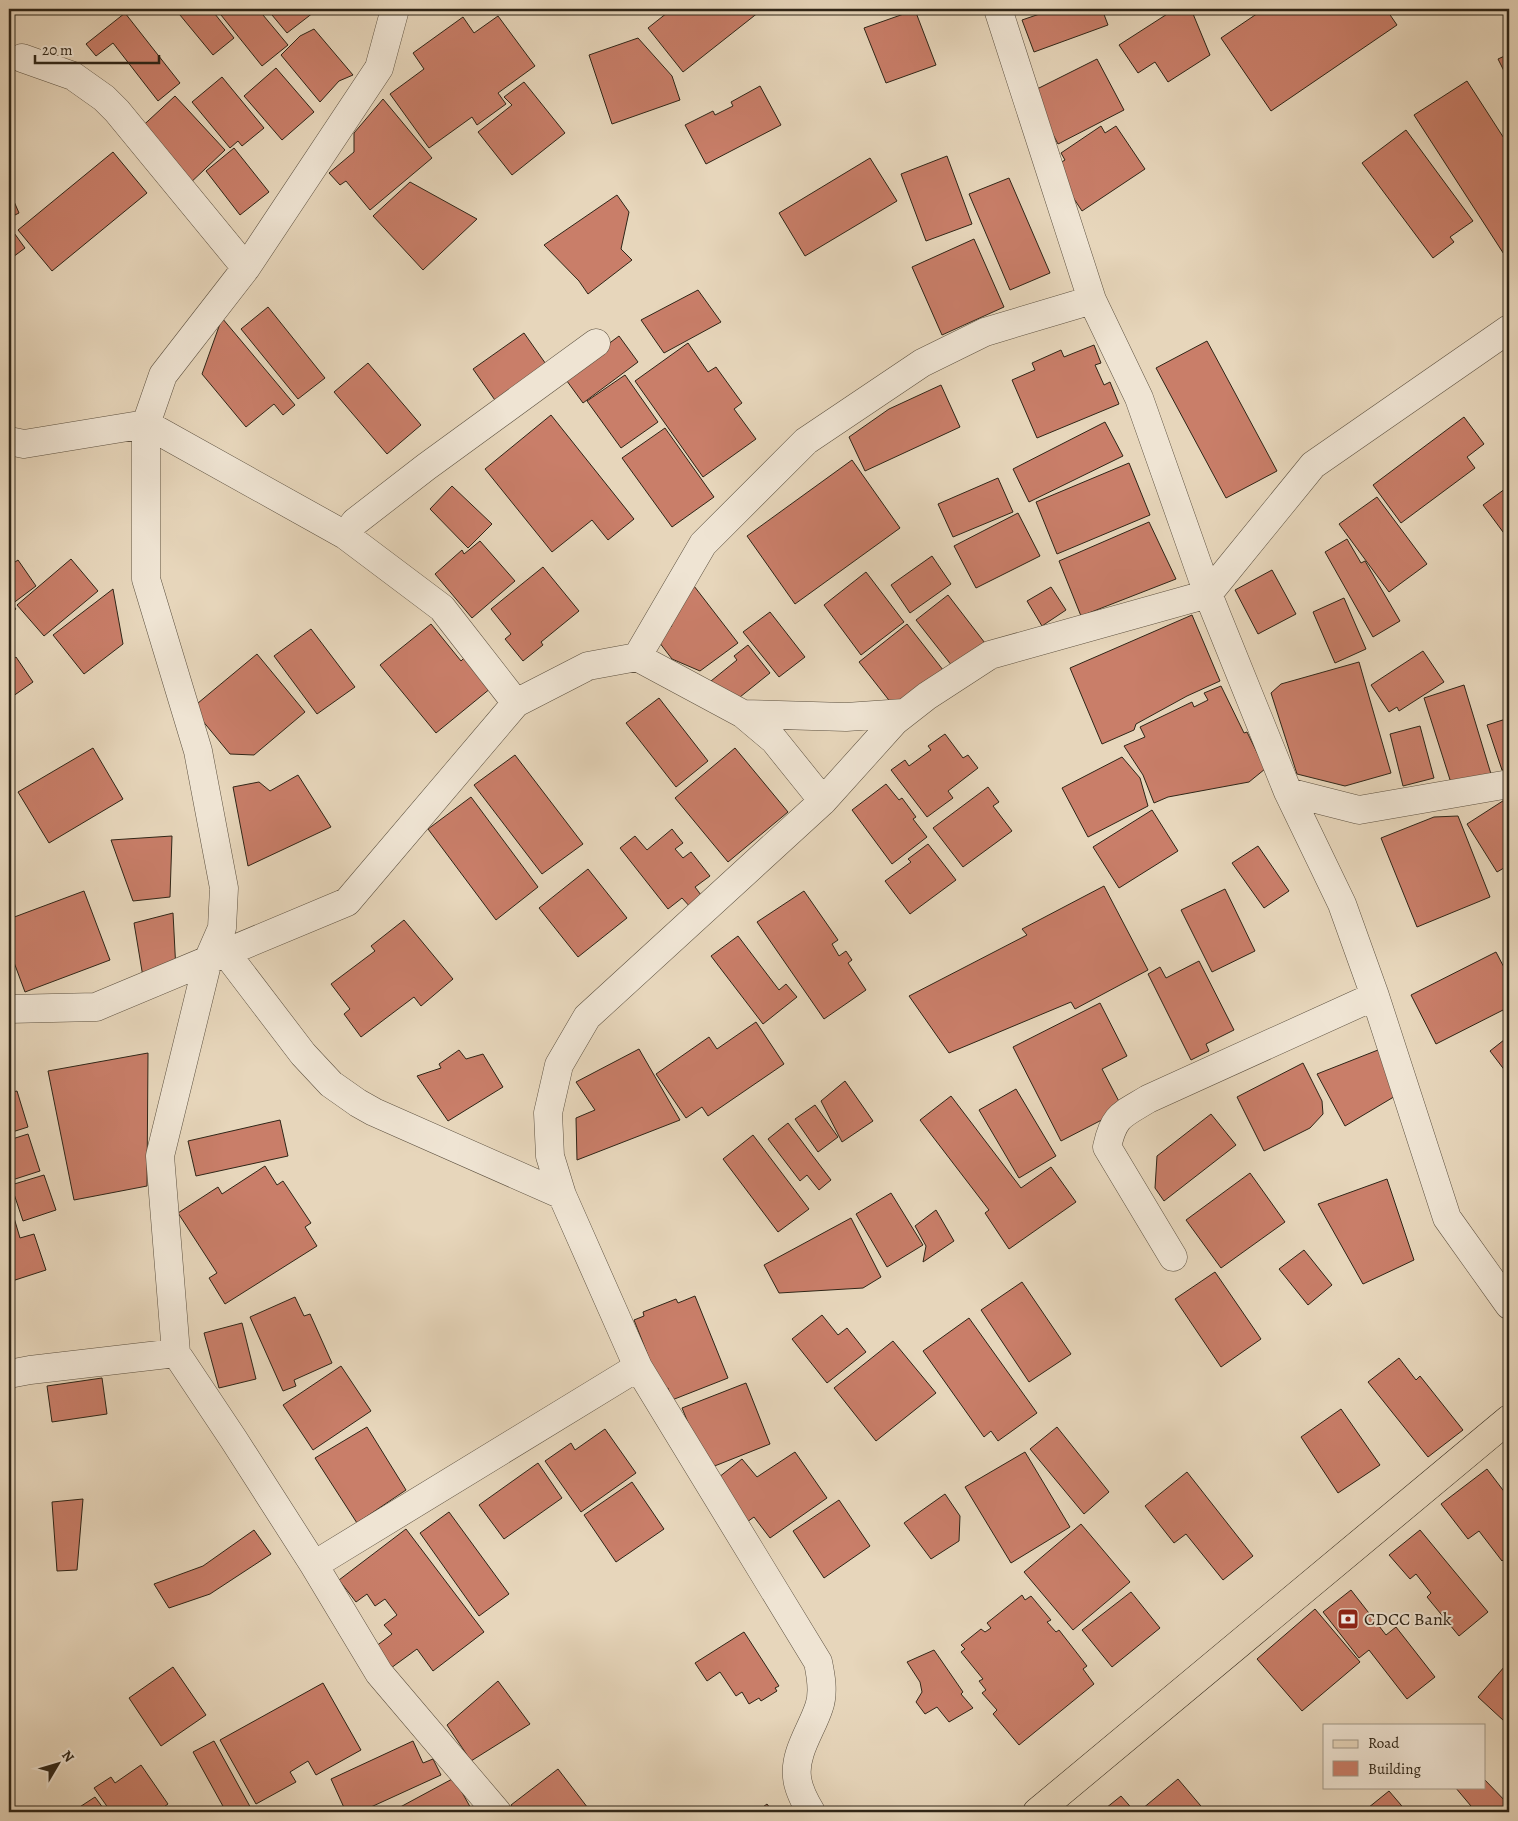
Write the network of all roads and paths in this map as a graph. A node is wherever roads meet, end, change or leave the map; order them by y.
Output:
1 (395, 9) edge
2 (998, 9) edge
3 (22, 58) dead end
4 (246, 268) junction
5 (1092, 300) junction
6 (1509, 329) edge
7 (596, 343) dead end
8 (146, 424) junction
9 (9, 441) edge
10 (345, 534) junction
11 (1208, 594) junction
12 (637, 657) junction
13 (516, 703) junction
14 (743, 714) junction
15 (904, 714) junction
16 (1509, 784) edge
17 (1288, 792) junction
18 (823, 801) junction
19 (217, 956) junction
20 (1375, 996) junction
21 (9, 1009) edge
22 (562, 1195) junction
23 (1173, 1257) dead end
24 (1509, 1305) edge
25 (176, 1353) junction
26 (638, 1367) junction
27 (9, 1374) edge
28 (1509, 1419) edge
29 (314, 1565) junction
30 (497, 1812) edge
31 (811, 1812) edge
32 (1037, 1812) edge

1 - 4 street
2 - 5 street
3 - 4 street
4 - 8 street
5 - 11 street
5 - 12 street
6 - 11 street
7 - 10 street
8 - 9 street
8 - 10 street
8 - 19 street
10 - 13 street
11 - 15 street
11 - 17 street
12 - 13 street
12 - 14 street
13 - 19 street
14 - 15 street
14 - 18 street
15 - 18 street
16 - 17 street
17 - 20 street
18 - 22 street
19 - 21 street
19 - 22 street
19 - 25 street
20 - 23 street
20 - 24 street
22 - 26 street
25 - 27 street
25 - 29 street
26 - 29 street
26 - 31 street
28 - 32 main road
29 - 30 street

